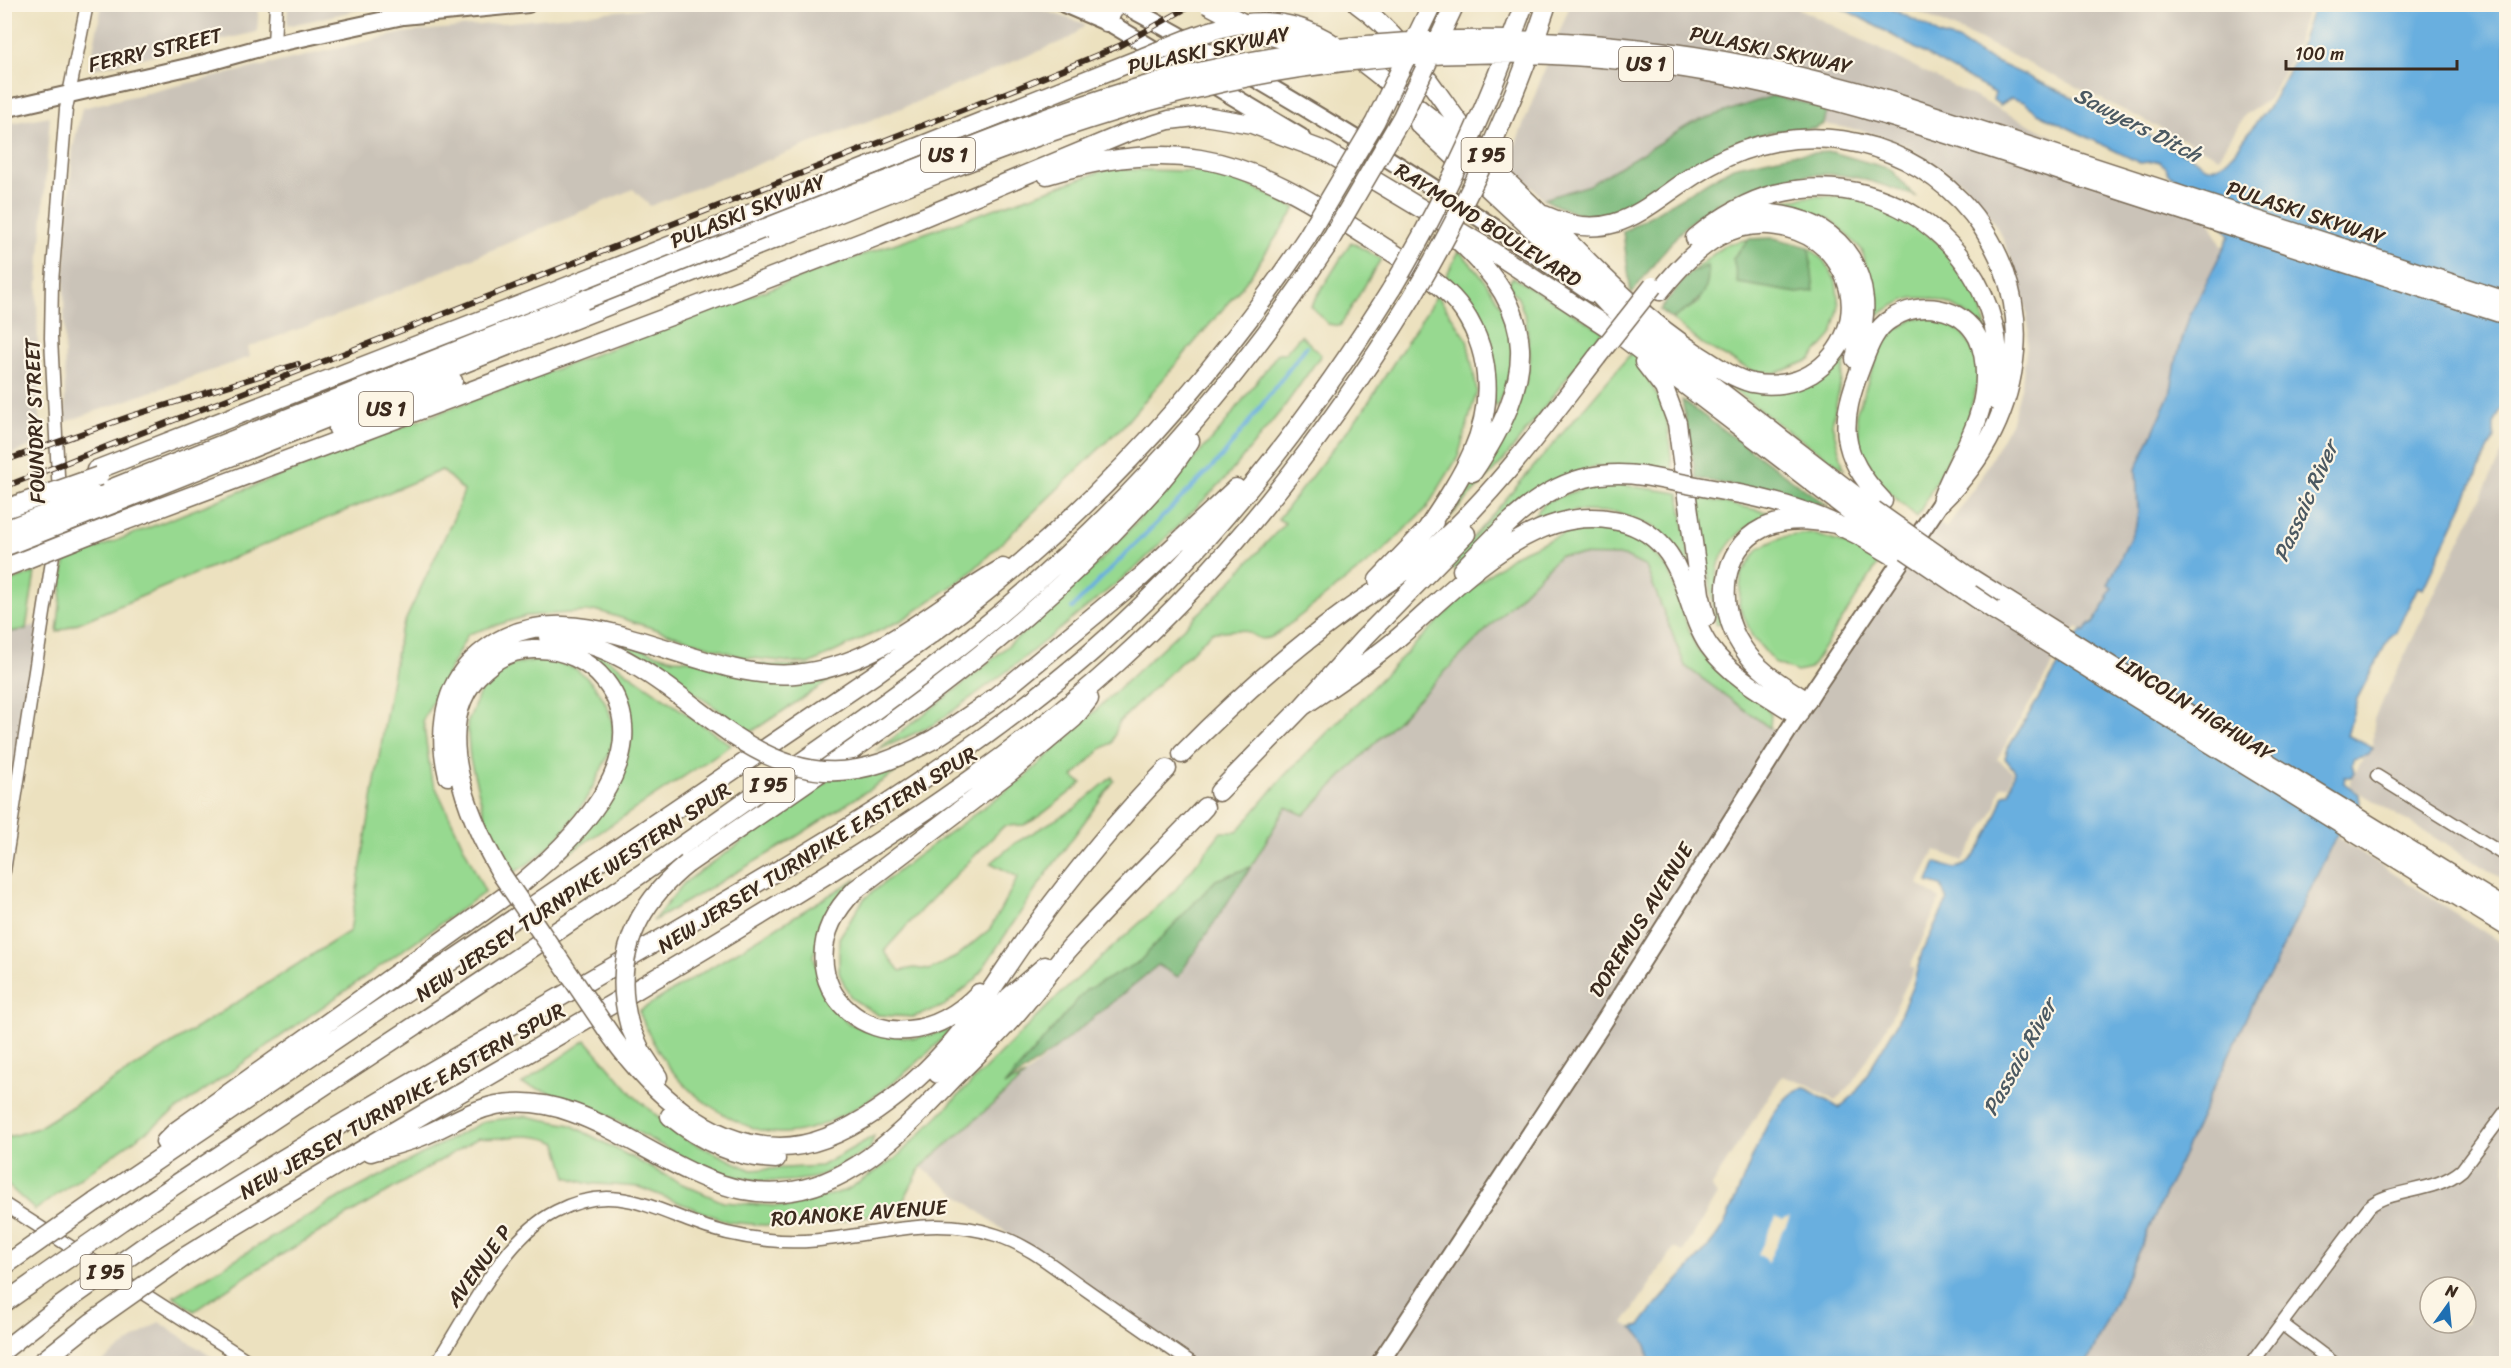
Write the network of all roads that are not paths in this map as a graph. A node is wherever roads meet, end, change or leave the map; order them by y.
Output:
1 (87, 4) edge
2 (276, 4) edge
3 (528, 4) edge
4 (1064, 4) edge
5 (1117, 4) edge
6 (1122, 4) edge
7 (1207, 4) edge
8 (1357, 4) edge
9 (1432, 4) edge
10 (1455, 4) edge
11 (1524, 4) edge
12 (1547, 4) edge
13 (1106, 22) junction
14 (274, 44) junction
15 (1329, 47) junction
16 (69, 93) junction
17 (4, 108) edge
18 (1327, 152) junction
19 (1503, 178) junction
20 (1419, 207) junction
21 (1537, 212) junction
22 (1719, 221) junction
23 (878, 236) junction
24 (1657, 288) junction
25 (2506, 302) edge
26 (1607, 304) junction
27 (603, 313) junction
28 (2506, 315) edge
29 (537, 319) junction
30 (1624, 338) junction
31 (1601, 360) junction
32 (1850, 396) junction
33 (1214, 402) junction
34 (1988, 441) junction
35 (1277, 455) junction
36 (97, 473) junction
37 (1941, 502) junction
38 (95, 503) junction
39 (169, 504) junction
40 (5, 509) edge
41 (1870, 517) junction
42 (1836, 524) junction
43 (1427, 529) junction
44 (5, 536) edge
45 (1036, 550) junction
46 (4, 568) edge
47 (1347, 610) junction
48 (1428, 610) junction
49 (483, 652) junction
50 (1120, 661) junction
51 (1727, 665) junction
52 (1303, 706) junction
53 (1803, 708) junction
54 (1182, 754) dead end
55 (1167, 769) dead end
56 (2377, 776) dead end
57 (1219, 792) dead end
58 (1205, 807) dead end
59 (2506, 856) edge
60 (4, 871) edge
61 (497, 878) junction
62 (2506, 909) edge
63 (2506, 926) edge
64 (1075, 941) junction
65 (1004, 968) junction
66 (607, 1039) junction
67 (2506, 1111) edge
68 (700, 1122) junction
69 (344, 1160) junction
70 (119, 1185) junction
71 (4, 1204) edge
72 (567, 1206) joint
73 (6, 1265) edge
74 (4, 1303) edge
75 (2282, 1324) junction
76 (4, 1350) edge
77 (39, 1364) edge
78 (253, 1364) edge
79 (436, 1364) edge
80 (1193, 1364) edge
81 (1379, 1364) edge
82 (2251, 1364) edge
83 (2335, 1364) edge

1 - 16 street, FOUNDRY STREET
2 - 14 street
3 - 14 main road, FERRY STREET
4 - 13 main road, RAYMOND BOULEVARD
5 - 13 highway
6 - 26 main road, RAYMOND BOULEVARD
7 - 15 highway, bridge
8 - 19 highway
9 - 45 highway, NEW JERSEY TURNPIKE WESTERN SPUR / I 95, bridge
10 - 33 highway, NEW JERSEY TURNPIKE WESTERN SPUR / I 95, bridge
11 - 35 highway, NEW JERSEY TURNPIKE EASTERN SPUR / I 95, bridge
12 - 50 highway, NEW JERSEY TURNPIKE EASTERN SPUR / I 95, bridge
13 - 18 main road, RAYMOND BOULEVARD
14 - 16 main road, FERRY STREET
15 - 19 highway
15 - 25 highway, PULASKI SKYWAY / US 1, bridge
15 - 26 highway
15 - 29 highway, PULASKI SKYWAY / US 1, bridge
15 - 36 highway, bridge
16 - 17 main road, FERRY STREET
16 - 60 street, FOUNDRY STREET
18 - 20 highway, RAYMOND BOULEVARD
18 - 23 highway
19 - 21 highway
20 - 30 highway, RAYMOND BOULEVARD
20 - 43 highway
21 - 24 highway
21 - 34 highway
22 - 24 highway
22 - 32 highway
22 - 34 highway
23 - 39 highway
23 - 43 highway
24 - 31 highway
26 - 41 highway, RAYMOND BOULEVARD
27 - 28 highway, PULASKI SKYWAY / US 1, bridge
27 - 38 highway
27 - 39 highway, US 1
29 - 36 highway, US 1
29 - 38 highway
30 - 41 highway, RAYMOND BOULEVARD
30 - 51 highway
31 - 47 highway
31 - 52 highway
32 - 37 highway
32 - 41 highway
33 - 68 highway, bridge
33 - 74 highway, NEW JERSEY TURNPIKE WESTERN SPUR / I 95, bridge
34 - 37 highway
35 - 49 highway, bridge
35 - 76 highway, NEW JERSEY TURNPIKE EASTERN SPUR / I 95, bridge
36 - 40 highway, US 1, bridge
37 - 53 main road, DOREMUS AVENUE
38 - 44 highway, bridge
39 - 46 highway, US 1, bridge
41 - 42 highway
41 - 62 highway, LINCOLN HIGHWAY, bridge
41 - 63 highway, LINCOLN HIGHWAY, bridge
42 - 48 highway, bridge
42 - 53 highway
43 - 47 highway
45 - 49 highway
45 - 70 highway, NEW JERSEY TURNPIKE WESTERN SPUR / I 95
47 - 54 highway
48 - 51 highway
48 - 52 highway
49 - 61 highway
50 - 65 highway
50 - 69 highway, NEW JERSEY TURNPIKE EASTERN SPUR / I 95
51 - 53 highway
52 - 57 highway
53 - 81 main road, DOREMUS AVENUE
55 - 65 highway
56 - 59 street
58 - 64 highway
61 - 66 highway, bridge
61 - 70 highway
64 - 66 highway
64 - 69 highway
65 - 68 highway
66 - 68 highway
67 - 75 street
69 - 77 highway, NEW JERSEY TURNPIKE EASTERN SPUR / I 95, bridge
70 - 73 highway, NEW JERSEY TURNPIKE WESTERN SPUR / I 95, bridge
71 - 78 street
72 - 79 street, AVENUE P
72 - 80 street, ROANOKE AVENUE
75 - 82 street
75 - 83 street

